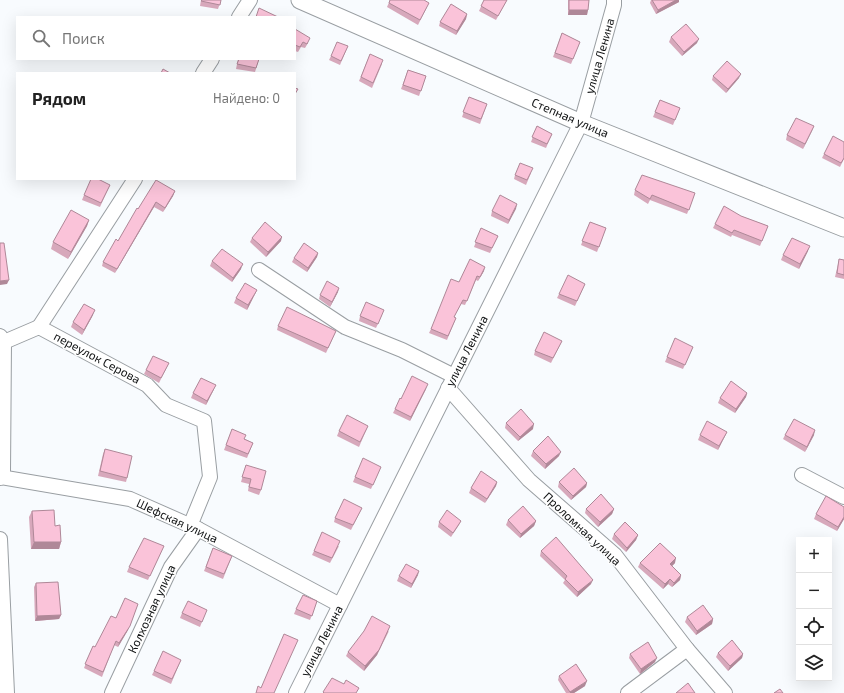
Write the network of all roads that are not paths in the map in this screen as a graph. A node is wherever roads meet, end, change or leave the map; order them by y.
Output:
1 (250, 0) edge
2 (614, 0) edge
3 (308, 2) edge
4 (240, 16) edge
5 (211, 60) edge
6 (204, 72) edge
7 (581, 123) junction
8 (134, 180) edge
9 (844, 228) edge
10 (259, 270) dead end
11 (39, 327) junction
12 (2, 339) edge
13 (451, 382) junction
14 (802, 475) dead end
15 (0, 478) edge
16 (844, 497) edge
17 (194, 527) junction
18 (0, 539) edge
19 (340, 605) junction
20 (687, 649) junction
21 (7, 693) edge
22 (112, 693) edge
23 (296, 693) edge
24 (628, 693) edge
25 (725, 693) edge

1 - 4 street
2 - 7 street, улица Ленина
3 - 7 main road, Степная улица
5 - 6 street
7 - 9 main road, Степная улица
7 - 13 street, улица Ленина
8 - 11 street, переулок Серова
10 - 13 street, Проломная улица
11 - 12 street, переулок Серова
11 - 17 street, переулок Серова
12 - 15 street
13 - 19 street, улица Ленина
13 - 20 street, Проломная улица
14 - 16 street
15 - 17 street, Шефская улица
17 - 19 street, Шефская улица
17 - 22 street, Колхозная улица
18 - 21 street
19 - 23 street, улица Ленина
20 - 24 street
20 - 25 street, Проломная улица

